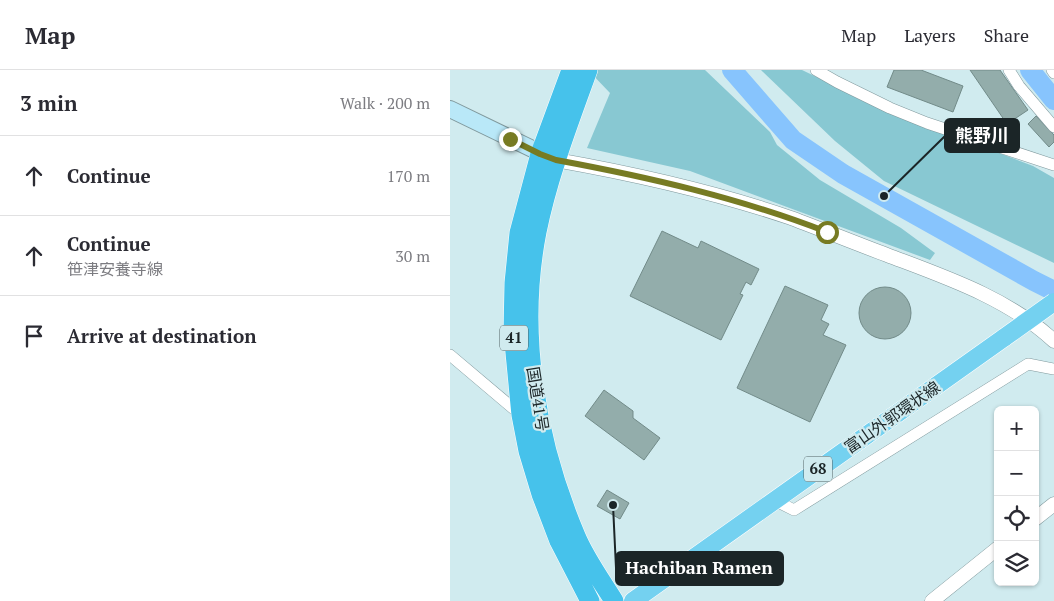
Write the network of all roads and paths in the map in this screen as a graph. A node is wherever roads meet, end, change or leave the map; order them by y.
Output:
1 (816, 70) edge
2 (1009, 70) edge
3 (1052, 70) edge
4 (582, 71) edge
5 (1054, 73) edge
6 (450, 109) edge
7 (1054, 128) edge
8 (548, 157) junction
9 (1054, 165) edge
10 (1054, 302) edge
11 (1054, 341) edge
12 (450, 355) edge
13 (1054, 369) edge
14 (521, 415) junction
15 (774, 500) junction
16 (1054, 504) edge
17 (1039, 516) edge
18 (994, 551) edge
19 (590, 601) edge
20 (614, 601) edge
21 (633, 601) edge
22 (932, 601) edge

1 - 9 street
2 - 7 street
3 - 5 street
4 - 8 highway, 国道41号 / 41
6 - 8 main road
8 - 11 street
8 - 14 highway, 国道41号 / 41
8 - 20 highway, 国道41号 / 41
10 - 15 main road, 富山外郭環状線 / 68, bridge
12 - 14 street
13 - 15 street
14 - 19 highway, 国道41号 / 41
15 - 21 main road, 富山外郭環状線 / 68
16 - 17 street
18 - 22 street

